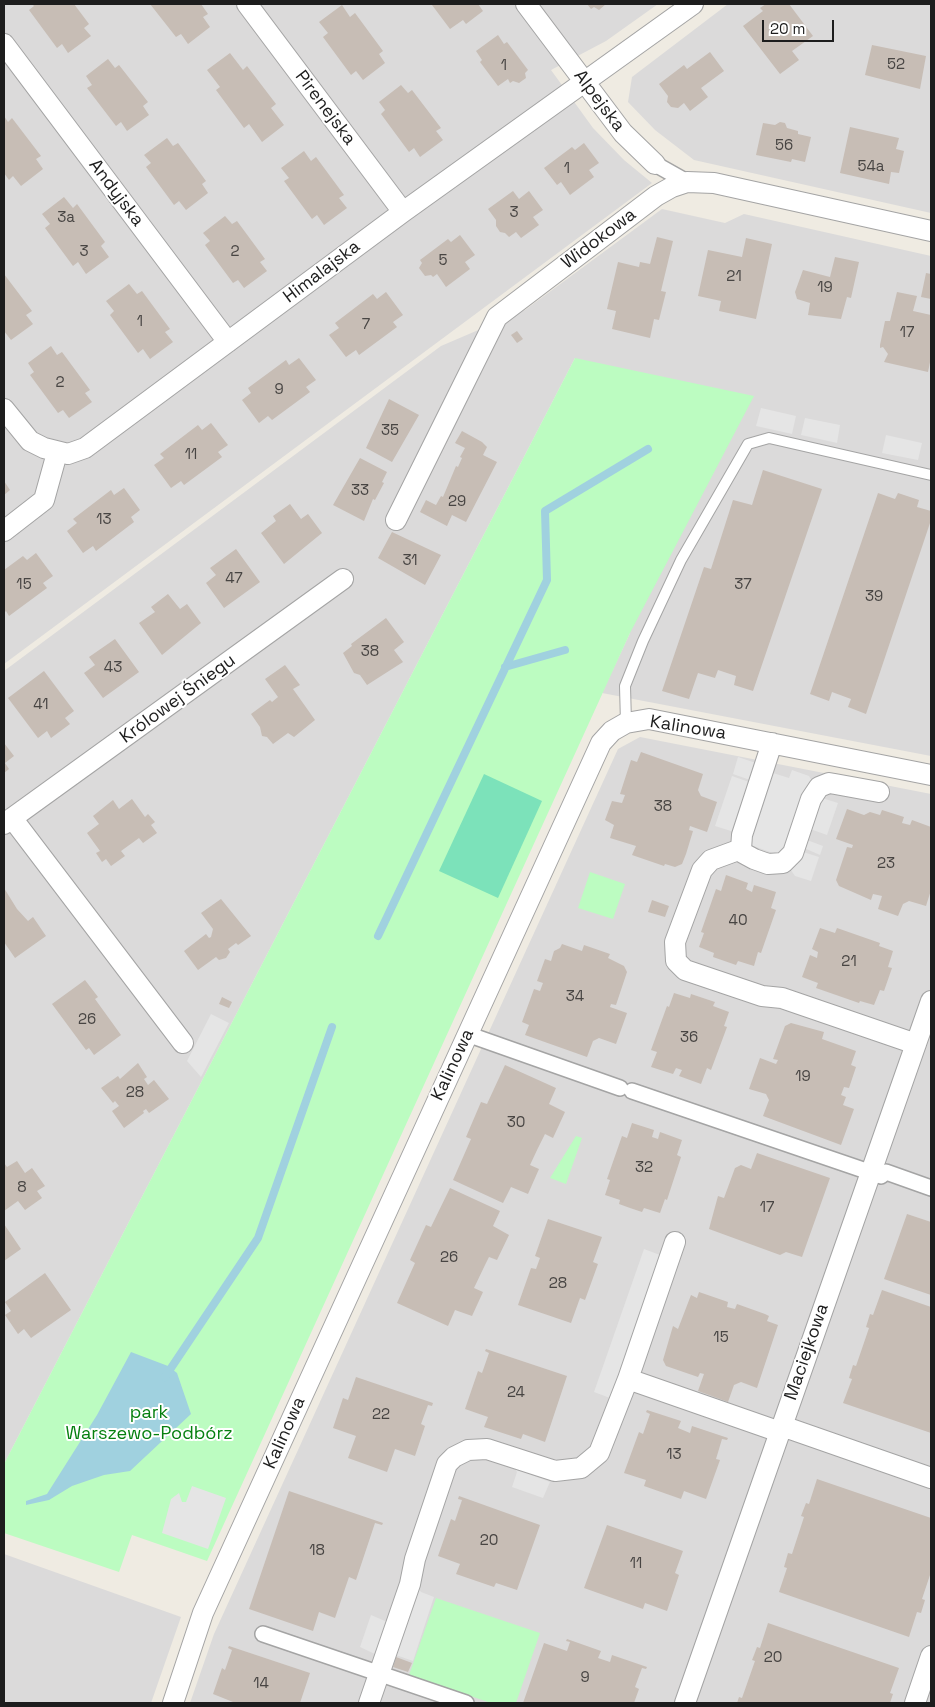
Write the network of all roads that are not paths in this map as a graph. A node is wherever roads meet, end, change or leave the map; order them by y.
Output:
1 (247, 4) edge
2 (526, 4) edge
3 (693, 4) edge
4 (4, 44) edge
5 (585, 82) junction
6 (655, 164) joint
7 (687, 182) junction
8 (403, 212) junction
9 (931, 231) edge
10 (228, 342) junction
11 (4, 409) edge
12 (57, 452) junction
13 (931, 475) edge
14 (396, 520) dead end
15 (4, 531) edge
16 (343, 579) dead end
17 (626, 724) junction
18 (772, 743) junction
19 (931, 775) edge
20 (879, 792) dead end
21 (8, 821) edge
22 (741, 849) junction
23 (931, 1001) edge
24 (467, 1034) junction
25 (183, 1043) dead end
26 (916, 1044) junction
27 (870, 1172) junction
28 (931, 1188) edge
29 (675, 1242) dead end
30 (628, 1380) junction
31 (781, 1429) junction
32 (931, 1478) edge
33 (263, 1634) dead end
34 (931, 1656) edge
35 (380, 1674) junction
36 (173, 1703) edge
37 (369, 1703) edge
38 (466, 1703) edge
39 (685, 1703) edge
40 (915, 1703) edge

1 - 8 street, Pirenejska
2 - 5 street, Alpejska
3 - 5 street, Himalajska
4 - 10 street, Andyjska
5 - 6 street, Alpejska
5 - 8 street, Himalajska
6 - 7 street, Alpejska
7 - 9 street, Widokowa
7 - 14 street, Widokowa
8 - 10 street, Himalajska
10 - 12 street, Himalajska
11 - 12 street, Himalajska
12 - 15 street
13 - 17 lane
16 - 21 street, Królowej Śniegu
17 - 18 street, Kalinowa
17 - 24 street, Kalinowa
18 - 19 street, Kalinowa
18 - 22 street
20 - 22 street
21 - 25 street, Królowej Śniegu
22 - 26 street
23 - 26 street, Maciejkowa
24 - 27 street
24 - 36 street, Kalinowa
26 - 27 street, Maciejkowa
27 - 28 street
27 - 31 street, Maciejkowa
29 - 30 street
30 - 31 street
30 - 35 street
31 - 32 street
31 - 39 street, Maciejkowa
33 - 35 street
34 - 40 street
35 - 37 street
35 - 38 street

